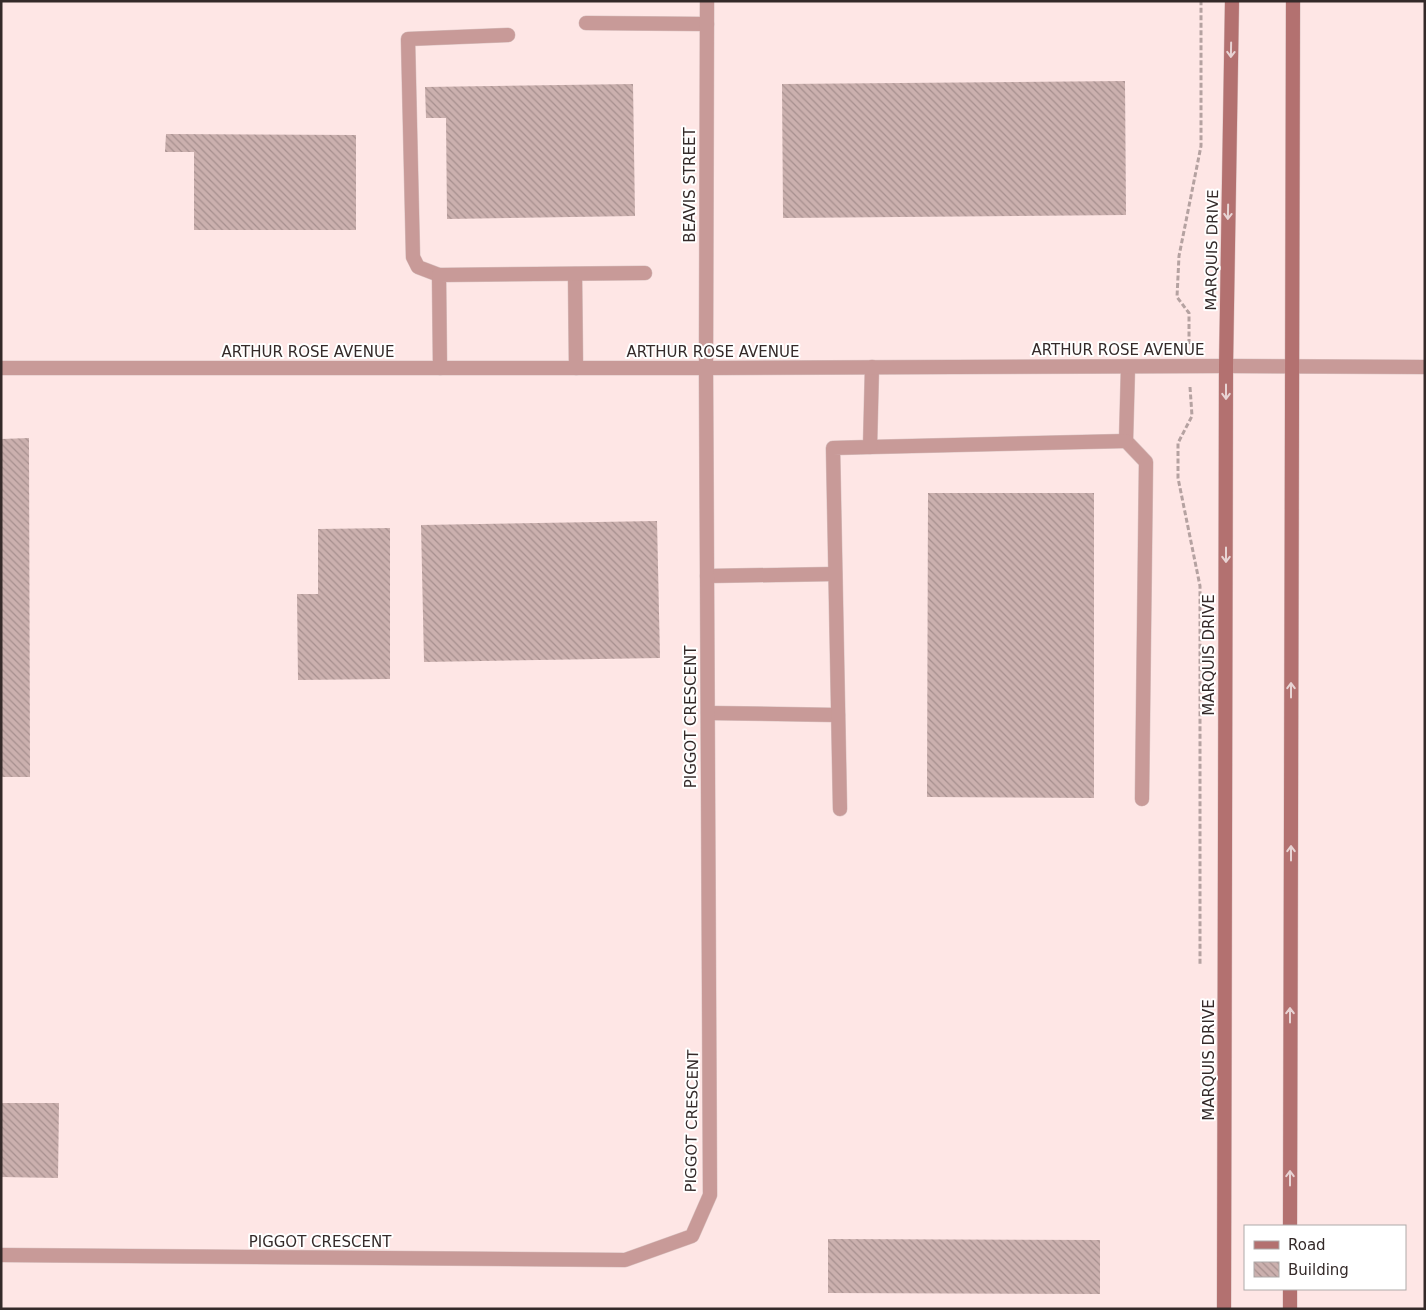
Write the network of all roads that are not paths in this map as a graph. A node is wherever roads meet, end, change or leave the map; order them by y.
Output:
1 (707, 1) edge
2 (1232, 1) edge
3 (1293, 1) edge
4 (586, 23) dead end
5 (707, 24) junction
6 (508, 35) dead end
7 (645, 273) dead end
8 (575, 274) junction
9 (439, 275) junction
10 (1128, 366) junction
11 (1226, 366) junction
12 (1292, 366) junction
13 (872, 367) junction
14 (1425, 367) edge
15 (1, 368) edge
16 (440, 368) junction
17 (576, 368) junction
18 (706, 368) junction
19 (1126, 441) junction
20 (870, 447) junction
21 (835, 574) junction
22 (707, 576) junction
23 (708, 713) junction
24 (838, 715) junction
25 (1142, 799) dead end
26 (840, 809) dead end
27 (1290, 1225) edge
28 (1, 1255) edge
29 (1290, 1290) edge
30 (1224, 1309) edge
31 (1290, 1309) edge

1 - 5 street, BEAVIS STREET
2 -> 11 main road, MARQUIS DRIVE
3 - 12 main road
4 - 5 street
5 - 18 street, BEAVIS STREET
6 - 9 street
7 - 8 street
8 - 9 street
8 - 17 street
9 - 16 street
10 - 11 street, ARTHUR ROSE AVENUE
10 - 13 street, ARTHUR ROSE AVENUE
10 - 19 street
11 - 12 street, ARTHUR ROSE AVENUE
11 -> 30 main road, MARQUIS DRIVE
12 - 14 street, ARTHUR ROSE AVENUE
27 -> 12 main road
13 - 18 street, ARTHUR ROSE AVENUE
13 - 20 street
15 - 16 street, ARTHUR ROSE AVENUE
16 - 17 street, ARTHUR ROSE AVENUE
17 - 18 street, ARTHUR ROSE AVENUE
18 - 22 street, PIGGOT CRESCENT
19 - 20 street
19 - 25 street
20 - 21 street
21 - 22 street
21 - 24 street
22 - 23 street, PIGGOT CRESCENT
23 - 24 street
23 - 28 street, PIGGOT CRESCENT
24 - 26 street
29 - 31 main road

